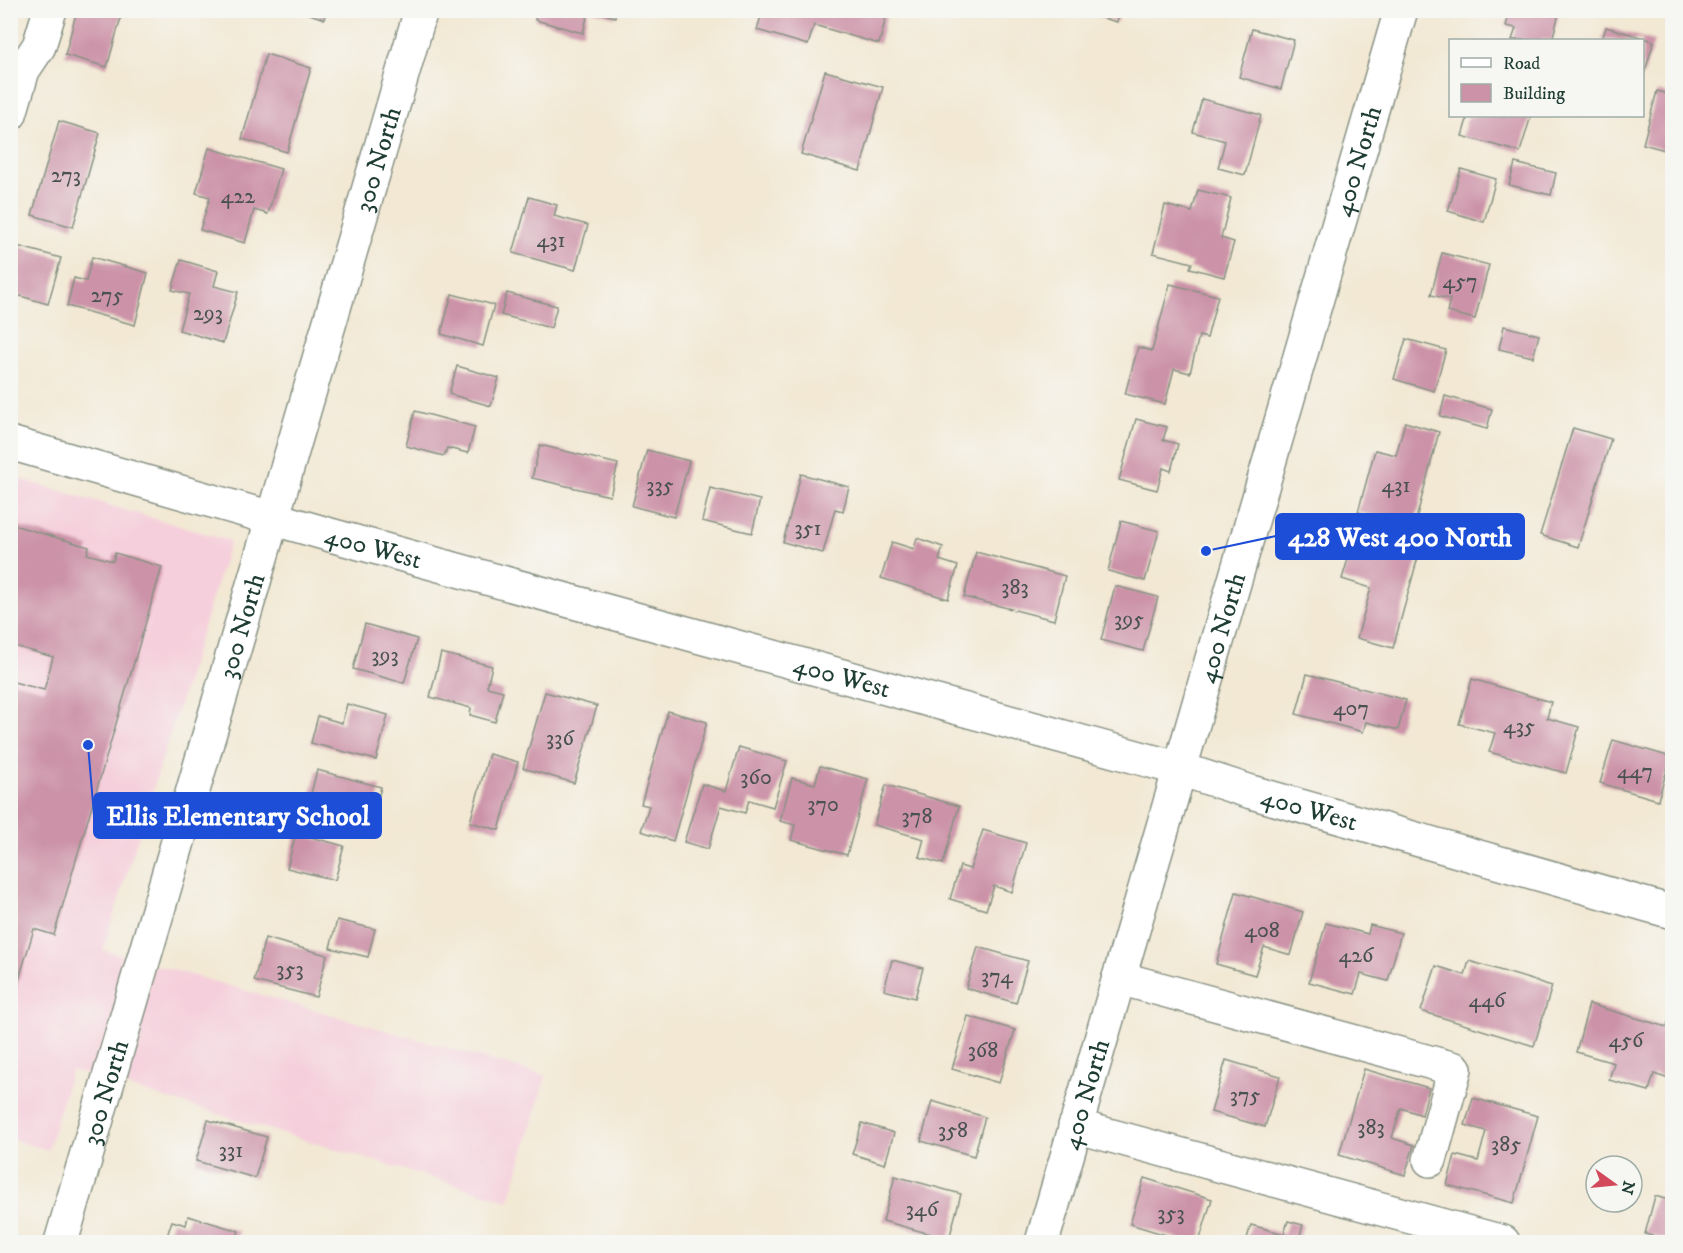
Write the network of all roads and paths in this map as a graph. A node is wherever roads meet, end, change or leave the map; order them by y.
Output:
1 (50, 10) edge
2 (421, 10) edge
3 (1401, 10) edge
4 (10, 114) edge
5 (10, 442) edge
6 (273, 518) junction
7 (1180, 769) junction
8 (1672, 912) edge
9 (1119, 978) junction
10 (1075, 1126) junction
11 (1430, 1160) dead end
12 (62, 1242) edge
13 (1042, 1242) edge
14 (1503, 1242) edge

1 - 4 street
2 - 6 street, 300 North
3 - 7 street, 400 North
5 - 6 street, 400 West
6 - 7 street, 400 West
6 - 12 street, 300 North
7 - 8 street, 400 West
7 - 9 street, 400 North
9 - 10 street, 400 North
9 - 11 street
10 - 13 street, 400 North
10 - 14 street

